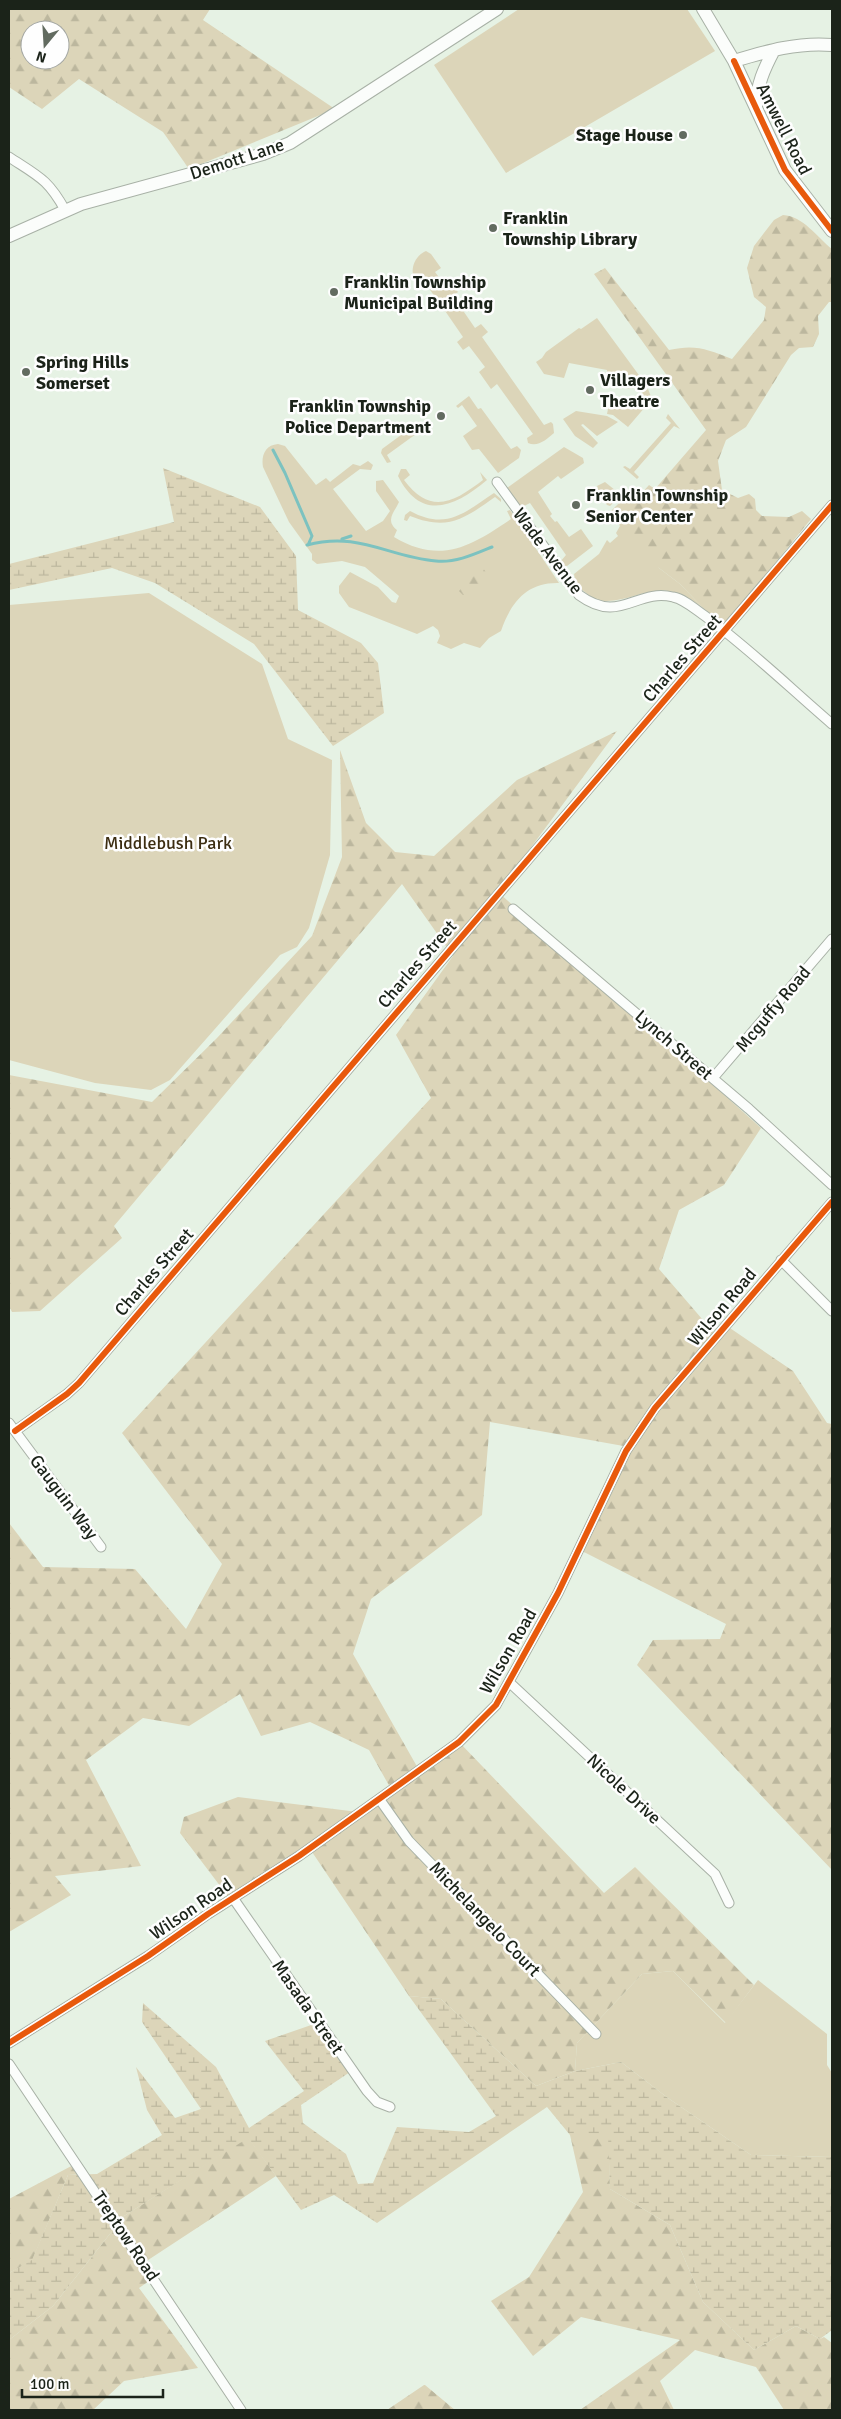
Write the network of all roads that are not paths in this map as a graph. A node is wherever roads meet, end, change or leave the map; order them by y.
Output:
1 (497, 9) edge
2 (703, 9) edge
3 (832, 44) edge
4 (774, 50) junction
5 (734, 61) junction
6 (756, 109) junction
7 (9, 157) edge
8 (65, 210) junction
9 (832, 231) edge
10 (9, 236) edge
11 (497, 482) dead end
12 (832, 505) edge
13 (725, 631) junction
14 (832, 724) edge
15 (513, 909) dead end
16 (832, 939) edge
17 (713, 1078) junction
18 (832, 1185) edge
19 (832, 1202) edge
20 (781, 1260) junction
21 (832, 1311) edge
22 (9, 1423) edge
23 (15, 1431) junction
24 (101, 1547) dead end
25 (509, 1682) junction
26 (380, 1800) junction
27 (233, 1898) junction
28 (729, 1903) dead end
29 (596, 2034) dead end
30 (9, 2043) edge
31 (9, 2064) edge
32 (390, 2107) dead end
33 (241, 2410) edge

1 - 8 street, Demott Lane
2 - 5 street, Amwell Road
3 - 4 street
4 - 5 street
4 - 6 street
5 - 6 street, Amwell Road
6 - 9 street, Amwell Road
7 - 8 street
8 - 10 street, Demott Lane
11 - 13 street, Wade Avenue
12 - 13 street, Charles Street
13 - 14 street, Wade Avenue
13 - 23 street, Charles Street
15 - 17 street, Lynch Street
16 - 17 street, Mcguffy Road
17 - 18 street, Lynch Street
19 - 20 street, Wilson Road
20 - 21 street
20 - 25 street, Wilson Road
22 - 23 street, Gauguin Way
23 - 24 street, Gauguin Way
25 - 26 street, Wilson Road
25 - 28 street, Nicole Drive
26 - 27 street, Wilson Road
26 - 29 street, Michelangelo Court
27 - 30 street, Wilson Road
27 - 32 street, Masada Street
31 - 33 street, Treptow Road

